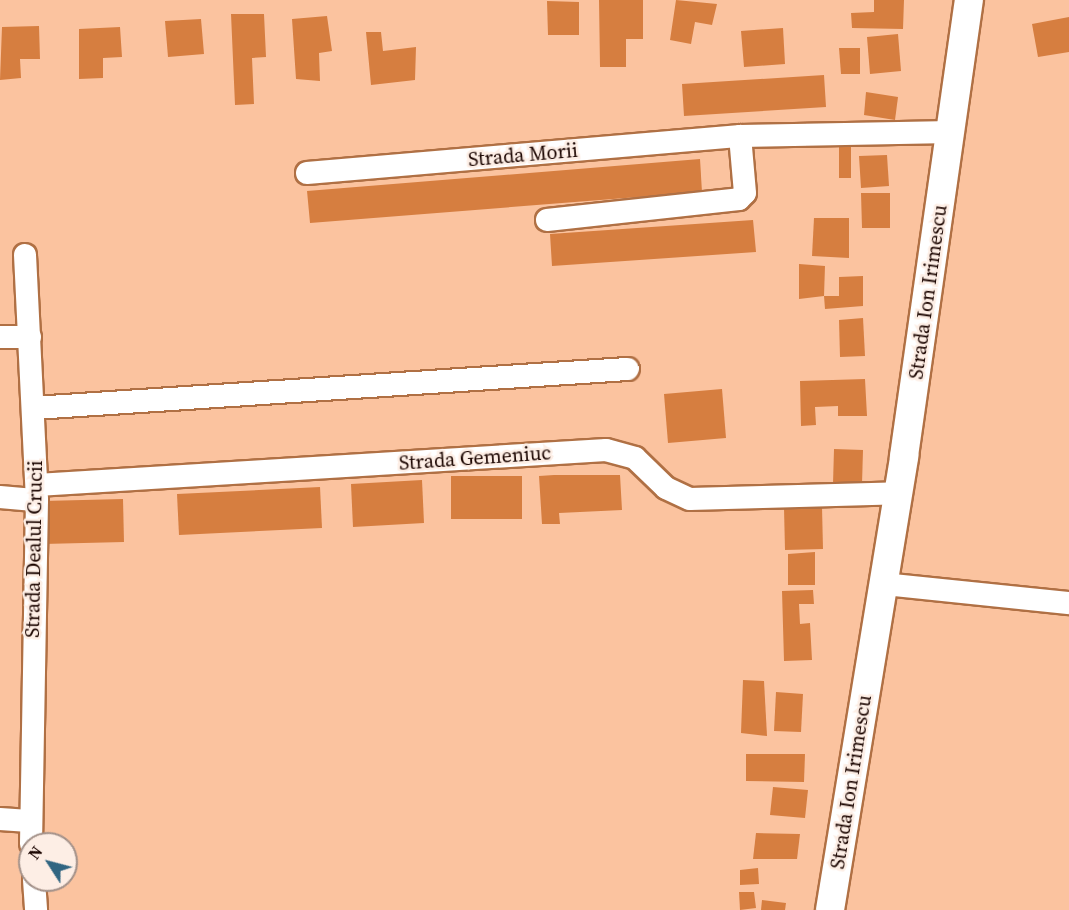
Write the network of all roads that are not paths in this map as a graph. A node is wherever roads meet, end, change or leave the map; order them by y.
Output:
1 (969, 0) edge
2 (952, 132) junction
3 (740, 136) junction
4 (306, 173) dead end
5 (547, 220) dead end
6 (25, 255) dead end
7 (0, 337) edge
8 (30, 337) junction
9 (628, 369) dead end
10 (34, 408) junction
11 (37, 492) junction
12 (898, 493) junction
13 (0, 497) edge
14 (884, 584) junction
15 (1069, 603) edge
16 (0, 819) edge
17 (29, 821) junction
18 (30, 832) edge
19 (35, 892) edge
20 (36, 910) edge
21 (830, 910) edge

1 - 2 main road, Strada Ion Irimescu
2 - 3 street, Strada Morii
2 - 12 main road, Strada Ion Irimescu
3 - 4 street, Strada Morii
3 - 5 street
6 - 8 street, Strada Dealul Crucii
7 - 8 street
8 - 10 street, Strada Dealul Crucii
9 - 10 street
10 - 11 street, Strada Dealul Crucii
11 - 12 street, Strada Gemeniuc
11 - 13 street, Strada Gemeniuc
11 - 17 street, Strada Dealul Crucii
12 - 14 main road, Strada Ion Irimescu
14 - 15 street
14 - 21 main road, Strada Ion Irimescu
16 - 17 street
17 - 18 street, Strada Dealul Crucii
19 - 20 street

